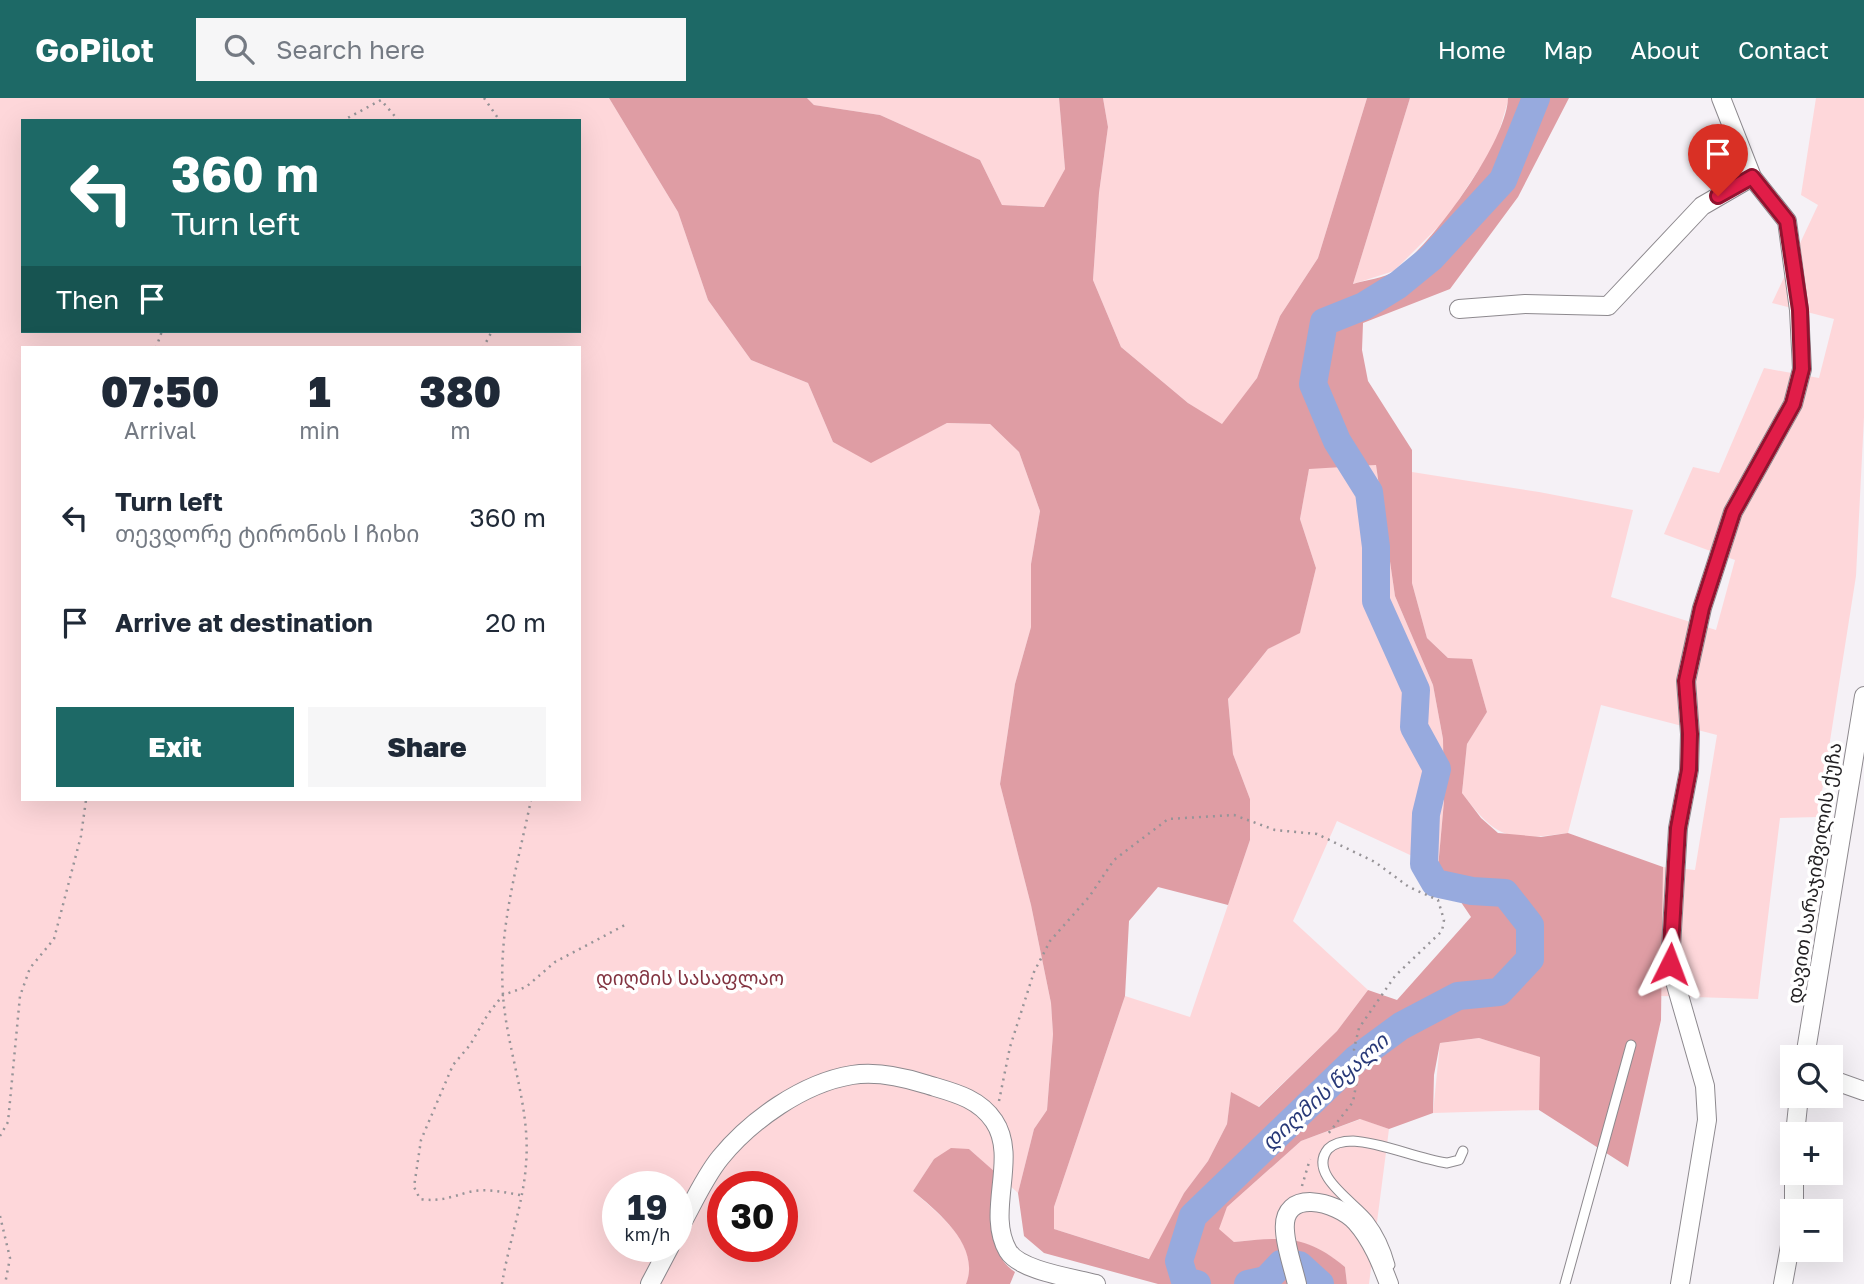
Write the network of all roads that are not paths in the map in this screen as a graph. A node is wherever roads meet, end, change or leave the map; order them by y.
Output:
1 (1721, 98) edge
2 (1752, 177) junction
3 (1459, 309) dead end
4 (1864, 696) edge
5 (1862, 722) edge
6 (1631, 1045) dead end
7 (1807, 1045) edge
8 (1843, 1084) edge
9 (1864, 1091) edge
10 (1462, 1151) dead end
11 (693, 1204) edge
12 (662, 1262) edge
13 (1787, 1262) edge
14 (650, 1284) edge
15 (1096, 1284) edge
16 (1297, 1284) edge
17 (1391, 1284) edge
18 (1565, 1284) edge
19 (1679, 1284) edge
20 (1783, 1284) edge

1 - 2 street
2 - 3 street
2 - 19 street
4 - 5 street, დავით სარაჯიშვილის ქუჩა
5 - 7 street, დავით სარაჯიშვილის ქუჩა
6 - 18 lane
8 - 9 street
10 - 17 lane
11 - 15 street
12 - 14 street
13 - 20 street
16 - 17 street

